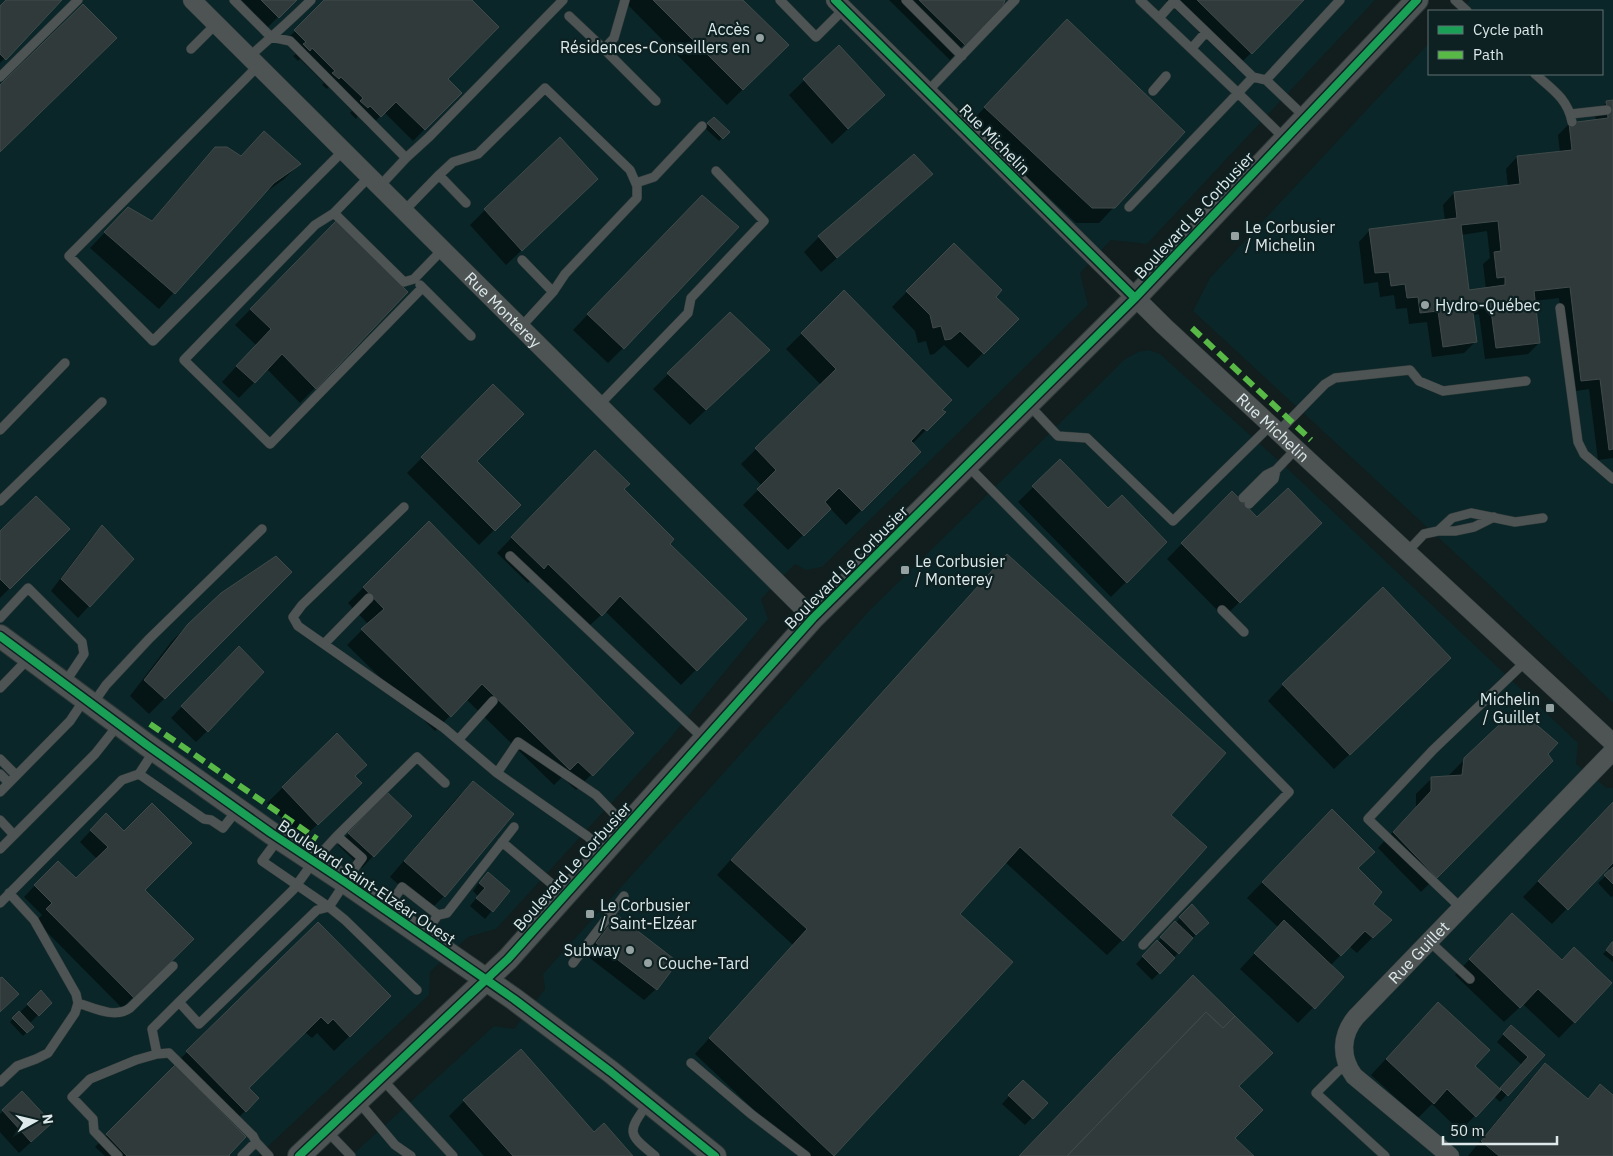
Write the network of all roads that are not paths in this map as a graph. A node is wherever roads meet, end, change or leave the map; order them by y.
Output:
1 (78, 0) edge
2 (192, 0) edge
3 (234, 0) edge
4 (311, 0) edge
5 (563, 0) edge
6 (625, 0) edge
7 (780, 0) edge
8 (906, 0) edge
9 (1015, 0) edge
10 (1140, 0) edge
11 (1173, 0) edge
12 (1340, 0) edge
13 (1417, 0) edge
14 (1455, 0) edge
15 (840, 5) edge
16 (1466, 10) edge
17 (569, 16) dead end
18 (1159, 18) junction
19 (216, 24) junction
20 (1206, 32) junction
21 (271, 36) junction
22 (1192, 48) junction
23 (191, 49) dead end
24 (604, 50) junction
25 (962, 56) junction
26 (253, 61) junction
27 (1536, 75) edge
28 (1166, 76) dead end
29 (0, 77) edge
30 (1253, 77) junction
31 (1266, 80) junction
32 (1152, 91) dead end
33 (927, 92) junction
34 (1238, 93) junction
35 (656, 101) dead end
36 (1607, 110) dead end
37 (1306, 118) junction
38 (702, 126) dead end
39 (1285, 140) junction
40 (343, 151) junction
41 (406, 158) junction
42 (716, 171) dead end
43 (440, 175) junction
44 (374, 182) junction
45 (636, 183) junction
46 (466, 203) dead end
47 (1129, 207) dead end
48 (404, 211) junction
49 (334, 213) junction
50 (443, 249) junction
51 (522, 260) dead end
52 (414, 279) junction
53 (422, 288) junction
54 (553, 292) junction
55 (1135, 298) junction
56 (1560, 308) dead end
57 (521, 327) junction
58 (471, 336) dead end
59 (65, 363) dead end
60 (1526, 380) dead end
61 (102, 402) dead end
62 (1027, 404) junction
63 (599, 405) junction
64 (1275, 429) junction
65 (0, 430) edge
66 (1296, 449) junction
67 (967, 464) junction
68 (1613, 479) edge
69 (0, 501) edge
70 (1246, 501) dead end
71 (404, 507) dead end
72 (1495, 517) junction
73 (1544, 518) dead end
74 (262, 529) dead end
75 (1438, 531) junction
76 (1407, 552) junction
77 (510, 556) dead end
78 (369, 598) dead end
79 (1222, 610) dead end
80 (0, 618) edge
81 (813, 618) junction
82 (1244, 632) dead end
83 (0, 636) edge
84 (324, 644) junction
85 (29, 658) junction
86 (1525, 662) junction
87 (64, 684) junction
88 (0, 688) edge
89 (493, 700) dead end
90 (88, 702) junction
91 (118, 724) junction
92 (704, 739) junction
93 (458, 740) junction
94 (1613, 744) edge
95 (154, 750) junction
96 (1613, 751) edge
97 (0, 759) edge
98 (0, 774) edge
99 (139, 774) junction
100 (497, 774) junction
101 (16, 775) junction
102 (9, 783) junction
103 (445, 783) dead end
104 (0, 791) edge
105 (237, 809) junction
106 (0, 820) edge
107 (514, 827) dead end
108 (626, 827) junction
109 (14, 834) junction
110 (337, 836) junction
111 (279, 838) junction
112 (502, 842) junction
113 (0, 849) edge
114 (604, 851) junction
115 (314, 861) junction
116 (345, 882) junction
117 (297, 885) junction
118 (10, 893) junction
119 (564, 895) junction
120 (624, 896) dead end
121 (0, 903) edge
122 (329, 907) junction
123 (1461, 908) junction
124 (386, 910) junction
125 (438, 914) junction
126 (423, 936) junction
127 (1429, 941) junction
128 (1143, 946) dead end
129 (573, 963) dead end
130 (173, 966) dead end
131 (1470, 979) dead end
132 (486, 980) junction
133 (417, 990) dead end
134 (179, 1002) junction
135 (78, 1003) junction
136 (157, 1054) junction
137 (692, 1064) dead end
138 (1348, 1066) junction
139 (381, 1079) junction
140 (0, 1082) edge
141 (358, 1101) junction
142 (649, 1103) junction
143 (327, 1130) junction
144 (256, 1142) junction
145 (118, 1156) edge
146 (242, 1156) edge
147 (269, 1156) edge
148 (299, 1156) edge
149 (351, 1156) edge
150 (411, 1156) edge
151 (453, 1156) edge
152 (655, 1156) edge
153 (715, 1156) edge
154 (806, 1156) edge
155 (1385, 1156) edge
156 (1450, 1156) edge

1 - 29 lane
2 - 19 street, Rue Monterey
3 - 21 lane
4 - 21 lane
5 - 41 lane
6 - 24 lane
7 - 15 lane
8 - 25 lane
9 - 25 lane
10 - 18 lane
11 - 18 lane
11 - 20 lane
12 - 31 lane
13 - 37 street, Boulevard Le Corbusier
14 - 16 lane
15 - 33 street, Rue Michelin
17 - 24 lane
18 - 22 lane
19 - 23 lane
19 - 26 street, Rue Monterey
20 - 22 lane
20 - 30 lane
21 - 26 lane
21 - 41 lane
22 - 34 lane
24 - 35 lane
25 - 33 lane
26 - 40 street, Rue Monterey
26 - 40 lane
27 - 36 lane
28 - 32 lane
30 - 31 lane
30 - 34 lane
31 - 37 lane
33 - 55 street, Rue Michelin
34 - 39 lane
34 - 47 lane
37 - 39 street, Boulevard Le Corbusier
38 - 45 lane
39 - 55 street, Boulevard Le Corbusier
40 - 44 street, Rue Monterey
41 - 44 lane
42 - 63 lane
43 - 45 lane
43 - 46 lane
43 - 48 lane
44 - 48 street, Rue Monterey
44 - 49 lane
45 - 54 lane
48 - 50 street, Rue Monterey
49 - 52 lane
49 - 53 lane
50 - 52 lane
50 - 57 street, Rue Monterey
51 - 54 lane
52 - 53 lane
53 - 58 lane
54 - 57 lane
55 - 62 street, Boulevard Le Corbusier
55 - 64 street, Rue Michelin
56 - 68 lane
57 - 63 street, Rue Monterey
59 - 65 lane
60 - 64 lane
61 - 69 lane
62 - 64 lane
62 - 67 street, Boulevard Le Corbusier
63 - 81 street, Rue Monterey
64 - 66 street, Rue Michelin
66 - 70 lane
66 - 76 street, Rue Michelin
67 - 81 street, Boulevard Le Corbusier
67 - 128 lane
71 - 84 lane
72 - 73 lane
72 - 75 lane
72 - 75 lane
74 - 90 lane
75 - 76 lane
76 - 86 street, Rue Michelin
77 - 92 lane
78 - 84 lane
79 - 82 lane
80 - 87 lane
81 - 92 street, Boulevard Le Corbusier
83 - 85 street, Boulevard Saint-Elzéar Ouest
84 - 93 lane
85 - 87 street, Boulevard Saint-Elzéar Ouest
85 - 88 lane
86 - 94 street, Rue Michelin
86 - 123 lane
87 - 90 street, Boulevard Saint-Elzéar Ouest
89 - 93 lane
90 - 91 street, Boulevard Saint-Elzéar Ouest
90 - 101 lane
91 - 95 street, Boulevard Saint-Elzéar Ouest
91 - 109 lane
92 - 108 street, Boulevard Le Corbusier
93 - 100 lane
95 - 99 lane
95 - 105 street, Boulevard Saint-Elzéar Ouest
96 - 123 street, Rue Guillet
97 - 101 lane
98 - 102 lane
99 - 105 lane
99 - 118 lane
100 - 108 lane
100 - 114 lane
101 - 102 lane
102 - 104 lane
103 - 110 lane
105 - 111 street, Boulevard Saint-Elzéar Ouest
106 - 109 lane
107 - 112 lane
108 - 114 street, Boulevard Le Corbusier
109 - 113 lane
110 - 115 lane
110 - 116 lane
111 - 115 street, Boulevard Saint-Elzéar Ouest
111 - 117 lane
112 - 119 lane
112 - 125 lane
114 - 119 street, Boulevard Le Corbusier
115 - 116 street, Boulevard Saint-Elzéar Ouest
115 - 117 lane
116 - 122 lane
116 - 124 street, Boulevard Saint-Elzéar Ouest
117 - 122 lane
117 - 134 lane
118 - 121 lane
118 - 135 lane
119 - 132 street, Boulevard Le Corbusier
120 - 129 lane
122 - 133 lane
122 - 134 lane
123 - 127 street, Rue Guillet
124 - 125 lane
124 - 126 street, Boulevard Saint-Elzéar Ouest
125 - 126 lane
126 - 132 street, Boulevard Saint-Elzéar Ouest
127 - 131 lane
127 - 138 street, Rue Guillet
130 - 135 lane
132 - 139 street, Boulevard Le Corbusier
132 - 142 street, Boulevard Saint-Elzéar Ouest
134 - 136 lane
135 - 140 lane
136 - 144 lane
136 - 145 lane
137 - 154 lane
138 - 155 lane
138 - 156 street, Rue Guillet
139 - 141 street, Boulevard Le Corbusier
139 - 151 lane
141 - 143 street, Boulevard Le Corbusier
141 - 150 lane
142 - 152 lane
142 - 153 street, Boulevard Saint-Elzéar Ouest
143 - 148 street, Boulevard Le Corbusier
143 - 149 lane
144 - 146 lane
144 - 147 lane

